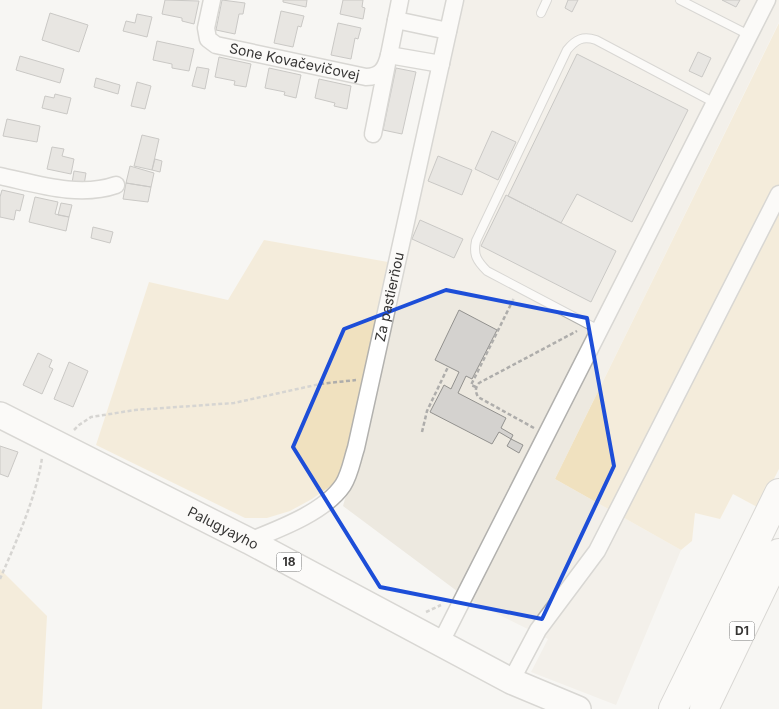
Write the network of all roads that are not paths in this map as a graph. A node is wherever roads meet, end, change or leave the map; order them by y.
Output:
1 (212, 0) edge
2 (400, 0) edge
3 (455, 0) edge
4 (547, 0) edge
5 (680, 0) edge
6 (767, 0) edge
7 (541, 14) dead end
8 (396, 20) junction
9 (448, 32) junction
10 (749, 36) junction
11 (388, 59) junction
12 (441, 64) junction
13 (715, 103) junction
14 (373, 134) dead end
15 (0, 176) edge
16 (116, 185) dead end
17 (779, 194) edge
18 (594, 328) junction
19 (0, 414) edge
20 (779, 492) edge
21 (249, 541) junction
22 (779, 553) edge
23 (440, 644) junction
24 (511, 681) junction
25 (675, 705) edge
26 (578, 709) edge
27 (704, 709) edge

1 - 11 street, Sone Kovačevičovej
2 - 8 street
3 - 9 street, Za pastierňou
4 - 7 lane
5 - 10 lane
6 - 10 street
8 - 9 street
8 - 11 street
9 - 12 street, Za pastierňou
10 - 13 street
11 - 12 street
11 - 14 street
12 - 21 street, Za pastierňou
13 - 18 street
13 - 18 lane
15 - 16 street
17 - 24 street
18 - 23 street
19 - 21 main road, Palugyayho / 18
20 - 25 highway, D1
21 - 23 main road, Palugyayho / 18
22 - 27 highway, D1
23 - 24 main road, Palugyayho / 18
24 - 26 main road, Palugyayho / 18

